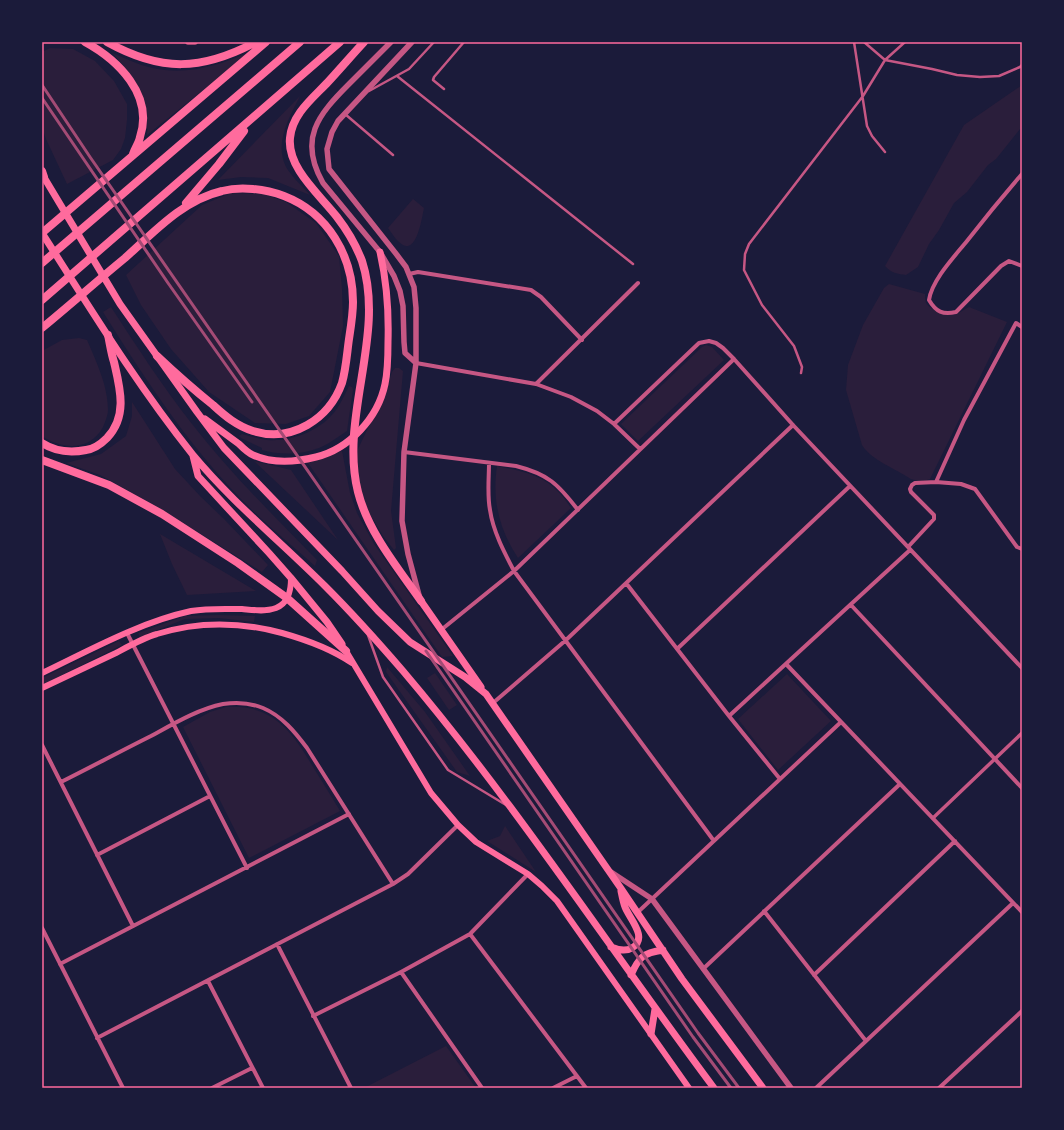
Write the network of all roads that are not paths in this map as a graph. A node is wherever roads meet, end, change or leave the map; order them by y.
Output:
1 (85, 42) edge
2 (106, 42) edge
3 (188, 42) edge
4 (195, 42) edge
5 (256, 42) edge
6 (266, 42) edge
7 (300, 42) edge
8 (340, 42) edge
9 (364, 42) edge
10 (391, 42) edge
11 (412, 42) edge
12 (434, 42) edge
13 (464, 42) edge
14 (854, 42) edge
15 (864, 42) edge
16 (905, 42) edge
17 (885, 60) junction
18 (1022, 65) edge
19 (397, 76) junction
20 (444, 89) dead end
21 (363, 94) junction
22 (862, 96) junction
23 (344, 114) junction
24 (252, 120) junction
25 (885, 152) dead end
26 (393, 155) dead end
27 (132, 156) junction
28 (43, 174) edge
29 (1022, 174) edge
30 (180, 210) junction
31 (42, 233) edge
32 (380, 252) junction
33 (42, 262) edge
34 (633, 264) dead end
35 (1022, 266) edge
36 (409, 274) junction
37 (638, 283) dead end
38 (42, 300) edge
39 (1022, 327) edge
40 (42, 328) edge
41 (108, 335) junction
42 (582, 340) junction
43 (157, 356) junction
44 (734, 359) junction
45 (416, 363) junction
46 (801, 373) dead end
47 (536, 384) junction
48 (197, 412) junction
49 (614, 424) junction
50 (793, 425) junction
51 (42, 444) edge
52 (640, 449) junction
53 (404, 452) junction
54 (193, 454) junction
55 (42, 460) edge
56 (489, 463) junction
57 (936, 482) junction
58 (850, 486) junction
59 (578, 510) junction
60 (909, 548) junction
61 (1022, 549) edge
62 (514, 571) junction
63 (291, 578) junction
64 (626, 583) junction
65 (288, 598) junction
66 (420, 601) junction
67 (851, 605) junction
68 (366, 629) junction
69 (441, 630) junction
70 (127, 633) junction
71 (566, 640) junction
72 (133, 645) junction
73 (677, 649) junction
74 (346, 651) junction
75 (353, 664) junction
76 (786, 664) junction
77 (1022, 668) edge
78 (42, 674) edge
79 (42, 688) edge
80 (486, 694) junction
81 (493, 703) junction
82 (729, 716) junction
83 (841, 722) junction
84 (173, 724) junction
85 (1022, 733) edge
86 (42, 745) edge
87 (995, 759) junction
88 (780, 779) junction
89 (61, 782) junction
90 (900, 784) junction
91 (1022, 788) edge
92 (210, 796) junction
93 (510, 808) junction
94 (349, 814) junction
95 (933, 818) junction
96 (458, 825) junction
97 (714, 841) junction
98 (955, 842) junction
99 (97, 855) junction
100 (247, 868) junction
101 (609, 870) junction
102 (528, 874) junction
103 (393, 884) junction
104 (620, 887) junction
105 (652, 899) junction
106 (1013, 903) junction
107 (764, 911) junction
108 (638, 912) junction
109 (1022, 912) edge
110 (133, 926) junction
111 (42, 928) edge
112 (470, 934) junction
113 (277, 944) junction
114 (611, 947) junction
115 (663, 950) junction
116 (60, 964) junction
117 (703, 969) junction
118 (401, 972) junction
119 (631, 975) junction
120 (814, 975) junction
121 (208, 981) junction
122 (655, 1009) junction
123 (1022, 1011) edge
124 (313, 1016) junction
125 (651, 1034) junction
126 (97, 1038) junction
127 (866, 1041) junction
128 (252, 1068) junction
129 (577, 1076) junction
130 (123, 1088) edge
131 (212, 1088) edge
132 (263, 1088) edge
133 (351, 1088) edge
134 (482, 1088) edge
135 (553, 1088) edge
136 (586, 1088) edge
137 (689, 1088) edge
138 (714, 1088) edge
139 (763, 1088) edge
140 (791, 1088) edge
141 (816, 1088) edge
142 (939, 1088) edge

1 - 27 highway
2 - 5 highway
3 - 4 street
6 - 27 highway
7 - 33 highway
8 - 24 highway
9 - 66 highway
10 - 32 street
11 - 21 street
12 - 19 lane
13 - 20 lane
14 - 22 lane
15 - 17 lane
16 - 17 lane
17 - 18 lane
17 - 22 lane
19 - 21 lane
19 - 34 lane
21 - 23 street
22 - 25 lane
22 - 46 lane
23 - 26 lane
23 - 36 street
24 - 30 highway
24 - 38 highway
27 - 31 highway
28 - 43 main road
29 - 35 street
30 - 40 highway
30 - 43 highway
31 - 41 main road
32 - 45 street
32 - 48 main road
36 - 42 street
36 - 45 street
37 - 42 street
39 - 57 street
41 - 51 highway
41 - 54 main road
42 - 47 street
43 - 48 main road
44 - 49 street
44 - 50 street
44 - 52 street
45 - 47 street
45 - 53 street
47 - 49 street
48 - 80 main road
49 - 52 street
50 - 58 street
50 - 64 street
52 - 59 street
53 - 56 street
53 - 66 street
54 - 63 main road
54 - 68 main road
55 - 65 highway
56 - 59 street
56 - 62 street
57 - 60 street
57 - 61 street
58 - 60 street
58 - 73 street
59 - 62 street
60 - 67 street
60 - 77 street
62 - 69 street
62 - 71 street
63 - 65 main road
63 - 74 main road
64 - 71 street
64 - 73 street
65 - 70 main road
65 - 74 highway
66 - 69 main road
67 - 76 street
67 - 87 street
68 - 93 main road
68 - 93 lane
69 - 80 main road
70 - 72 street
70 - 78 main road
71 - 81 street
71 - 97 street
72 - 75 main road
72 - 79 main road
72 - 84 street
73 - 82 street
74 - 75 main road
75 - 96 main road
76 - 82 street
76 - 83 street
80 - 81 main road
81 - 101 main road
82 - 88 street
83 - 88 street
83 - 90 street
84 - 89 street
84 - 92 street
84 - 94 street
85 - 87 street
86 - 89 street
87 - 91 street
87 - 95 street
88 - 97 street
89 - 99 street
90 - 95 street
90 - 107 street
92 - 99 street
92 - 100 street
93 - 114 main road
94 - 100 street
94 - 103 street
95 - 98 street
96 - 102 main road
96 - 103 street
97 - 105 street
98 - 106 street
98 - 120 street
99 - 110 street
100 - 110 street
101 - 104 main road
101 - 105 street
102 - 112 street
102 - 125 main road
103 - 113 street
104 - 108 main road
104 - 114 main road
105 - 108 street
105 - 117 street
106 - 109 street
106 - 127 street
107 - 117 street
107 - 120 street
108 - 115 main road
110 - 116 street
111 - 116 street
112 - 118 street
112 - 129 street
113 - 121 street
113 - 124 street
114 - 119 main road
115 - 119 main road
115 - 139 main road
116 - 126 street
117 - 140 street
118 - 124 street
118 - 134 street
119 - 122 main road
120 - 127 street
121 - 126 street
121 - 128 street
122 - 125 main road
122 - 138 main road
123 - 142 street
124 - 133 street
125 - 137 main road
126 - 130 street
127 - 141 street
128 - 131 street
128 - 132 street
129 - 135 street
129 - 136 street

